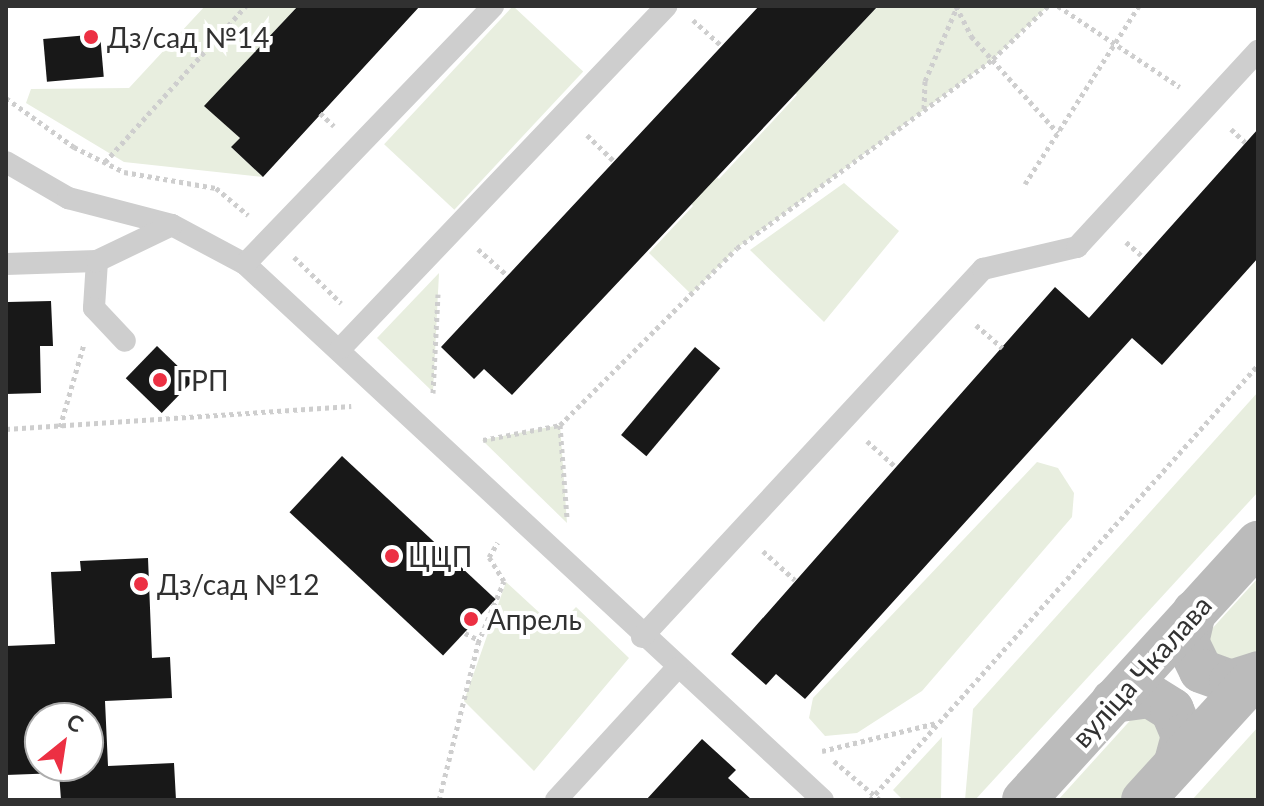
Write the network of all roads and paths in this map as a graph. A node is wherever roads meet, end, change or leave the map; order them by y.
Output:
1 (246, 6) edge
2 (493, 6) edge
3 (957, 6) edge
4 (1048, 6) edge
5 (1058, 6) edge
6 (1139, 6) edge
7 (676, 10) edge
8 (1118, 39) junction
9 (722, 46) dead end
10 (1258, 51) edge
11 (993, 59) junction
12 (6, 98) edge
13 (1207, 107) junction
14 (924, 109) junction
15 (578, 126) dead end
16 (1058, 133) junction
17 (6, 162) edge
18 (105, 162) junction
19 (615, 162) dead end
20 (1025, 184) dead end
21 (172, 225) junction
22 (273, 236) junction
23 (470, 241) dead end
24 (97, 261) junction
25 (6, 264) edge
26 (245, 264) junction
27 (507, 275) dead end
28 (438, 288) dead end
29 (94, 308) junction
30 (125, 341) dead end
31 (341, 348) junction
32 (1258, 365) edge
33 (433, 393) dead end
34 (396, 402) junction
35 (560, 425) junction
36 (60, 427) junction
37 (6, 429) edge
38 (482, 440) dead end
39 (513, 517) junction
40 (567, 523) dead end
41 (741, 531) junction
42 (1258, 543) edge
43 (795, 580) dead end
44 (1194, 612) junction
45 (465, 633) dead end
46 (642, 637) junction
47 (479, 640) junction
48 (676, 669) junction
49 (1258, 674) edge
50 (1113, 701) junction
51 (938, 723) junction
52 (822, 751) dead end
53 (1176, 763) junction
54 (874, 798) edge
55 (439, 800) edge
56 (556, 800) edge
57 (823, 800) edge
58 (1024, 800) edge
59 (1143, 800) edge

1 - 18 path
2 - 22 lane
3 - 11 path
3 - 14 path
4 - 11 path
5 - 8 path
6 - 8 path
7 - 9 path
7 - 31 lane
8 - 13 path
8 - 16 path
10 - 13 lane
11 - 14 path
11 - 16 path
12 - 18 path
13 - 41 lane
14 - 35 path
15 - 19 path
16 - 20 path
17 - 21 lane
18 - 22 path
21 - 24 lane
21 - 26 lane
22 - 26 lane
23 - 27 path
24 - 25 lane
24 - 29 lane
26 - 31 lane
28 - 33 path
29 - 30 lane
29 - 36 path
31 - 34 lane
32 - 51 path
34 - 36 path
34 - 39 lane
35 - 38 path
35 - 40 path
36 - 37 path
39 - 46 lane
39 - 47 path
41 - 43 path
41 - 46 lane
42 - 44 main road, вуліца Чкалава
44 - 49 main road
44 - 50 main road, вуліца Чкалава
45 - 47 path
46 - 48 lane
47 - 55 path
48 - 56 lane
48 - 57 lane
49 - 53 main road
50 - 53 main road
50 - 58 main road, вуліца Чкалава
51 - 52 path
51 - 54 path
53 - 59 main road

